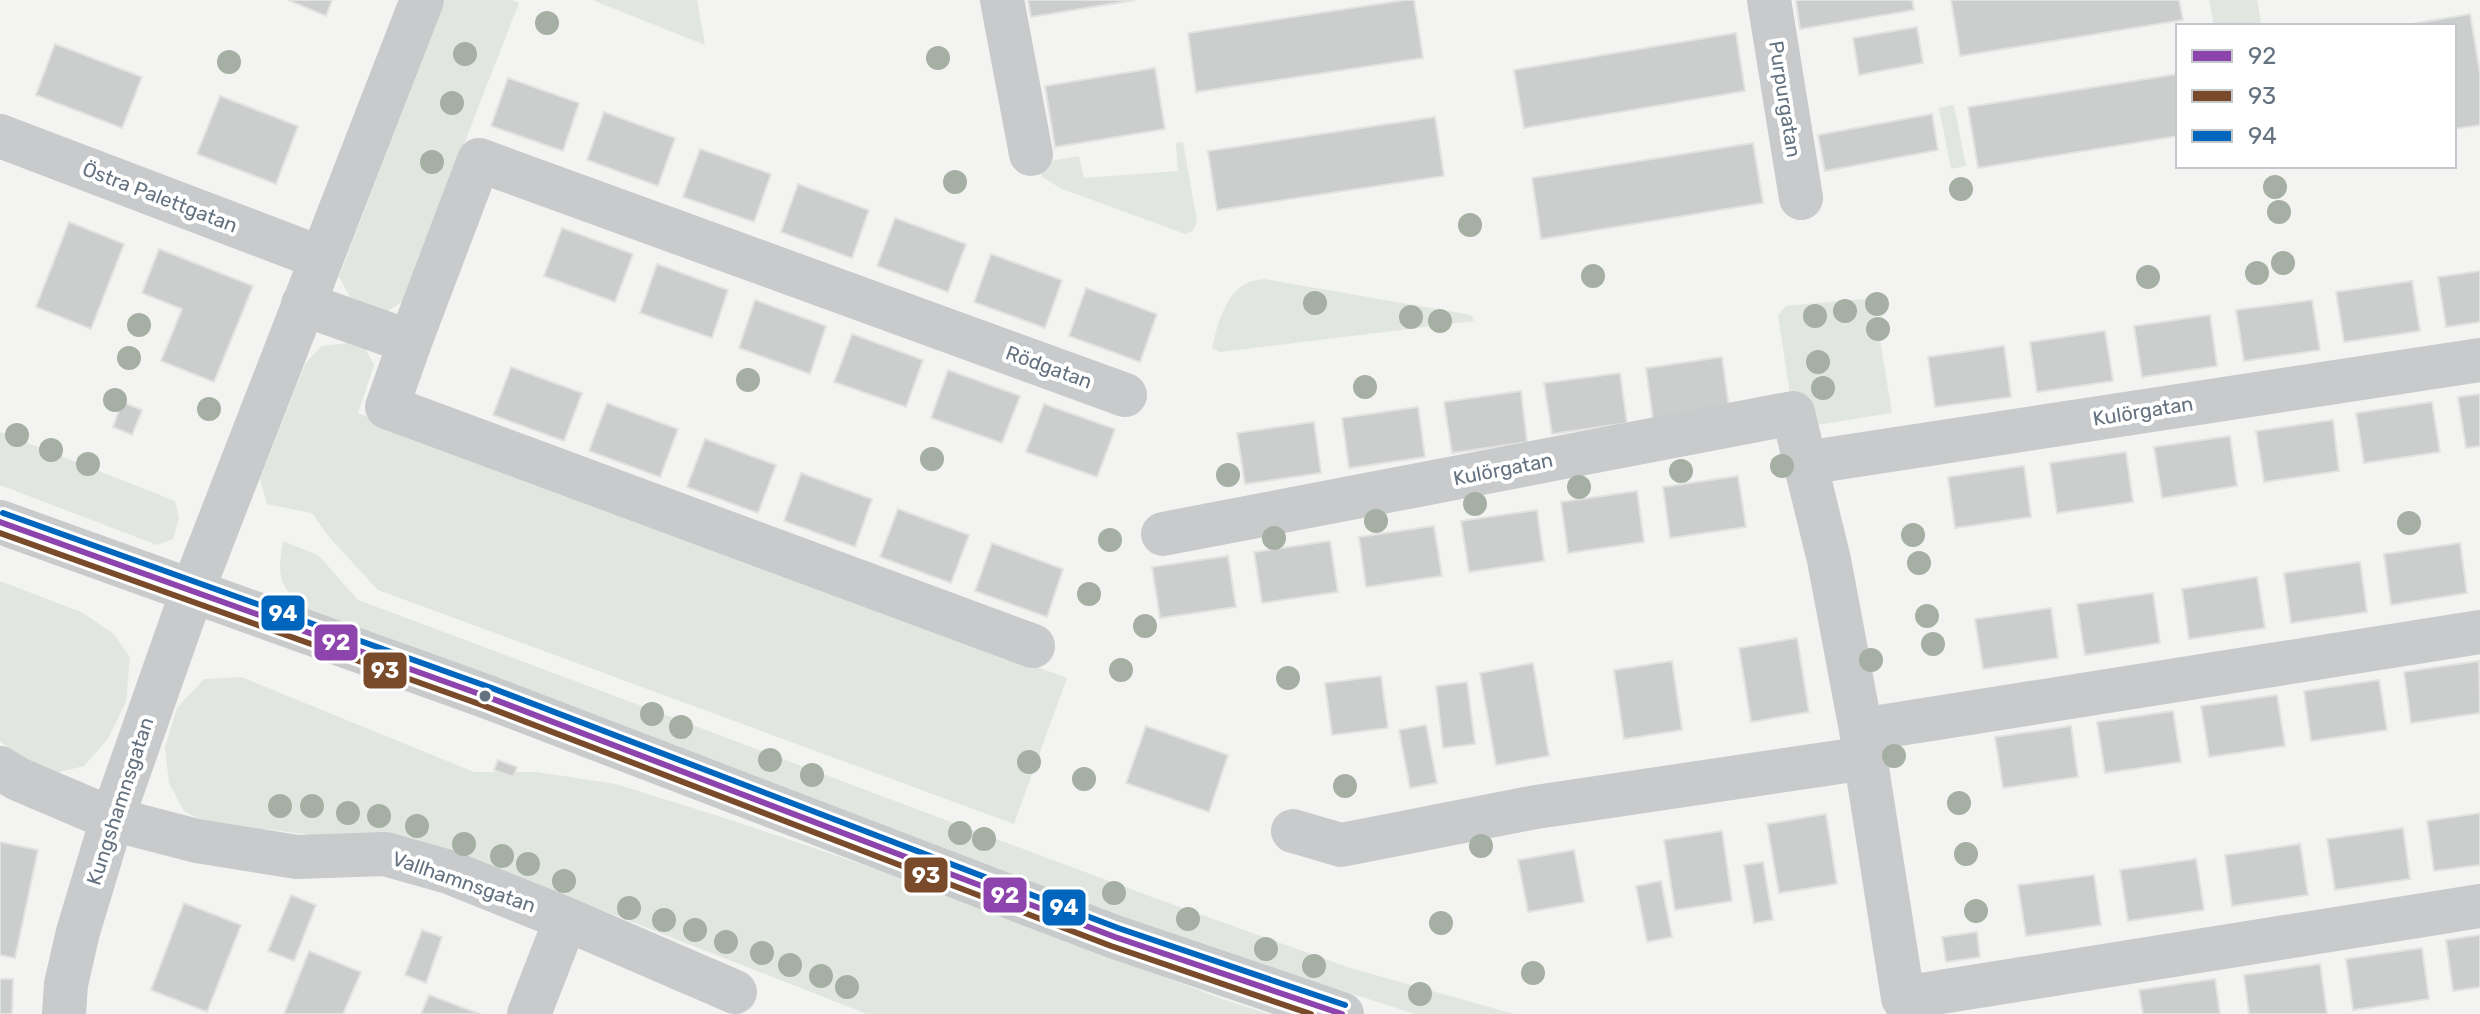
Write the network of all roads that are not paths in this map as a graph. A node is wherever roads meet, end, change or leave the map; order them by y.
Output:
1 (422, 0) edge
2 (1002, 0) edge
3 (1769, 0) edge
4 (0, 136) edge
5 (1031, 154) dead end
6 (1801, 198) dead end
7 (321, 258) junction
8 (303, 304) junction
9 (410, 342) junction
10 (2480, 360) edge
11 (1125, 395) dead end
12 (1805, 463) junction
13 (0, 522) edge
14 (1163, 534) dead end
15 (192, 592) junction
16 (2480, 632) edge
17 (1033, 646) dead end
18 (1863, 744) junction
19 (0, 768) edge
20 (112, 819) junction
21 (1293, 831) dead end
22 (2480, 906) edge
23 (566, 919) junction
24 (735, 992) dead end
25 (1907, 1006) edge
26 (64, 1014) edge
27 (529, 1014) edge
28 (1342, 1014) edge

1 - 7 street
2 - 5 street
3 - 6 street, Purpurgatan
4 - 7 street, Östra Palettgatan
7 - 8 street
8 - 9 street
8 - 15 street
9 - 11 street, Rödgatan
9 - 17 street, Rödgatan
10 - 12 street, Kulörgatan
12 - 14 street, Kulörgatan
12 - 18 street, Kulörgatan
13 - 15 street
15 - 20 street, Kungshamnsgatan
15 - 28 street
16 - 18 street
18 - 21 street
18 - 25 street, Kulörgatan
19 - 20 street, Vallhamnsgatan
20 - 23 street, Vallhamnsgatan
20 - 26 street, Kungshamnsgatan
22 - 25 street, Kulörgatan
23 - 24 street, Vallhamnsgatan
23 - 27 street

